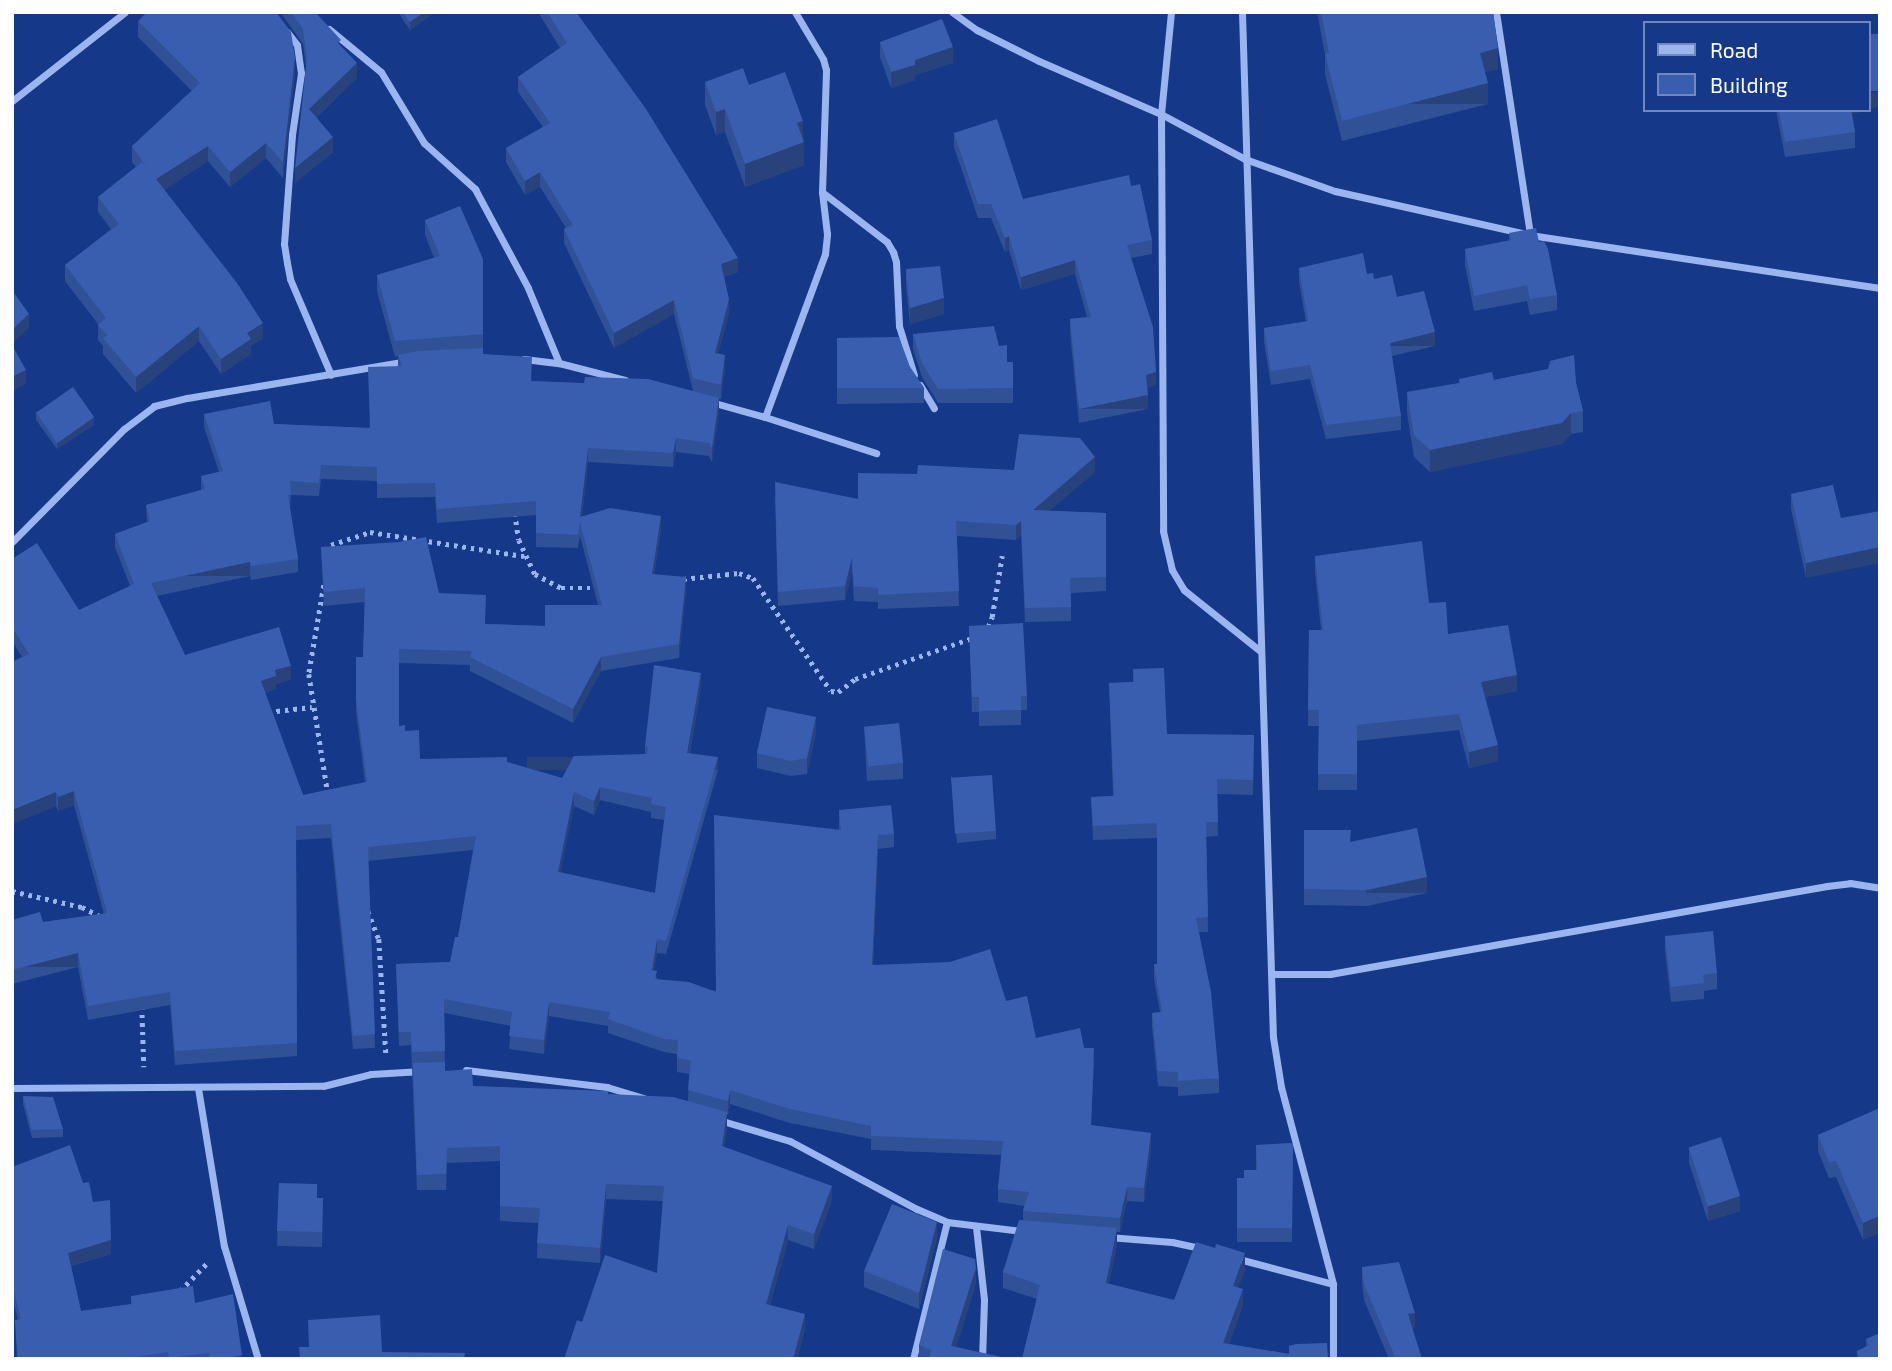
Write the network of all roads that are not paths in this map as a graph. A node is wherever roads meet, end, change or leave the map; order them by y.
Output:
1 (125, 12) edge
2 (795, 12) edge
3 (952, 12) edge
4 (1171, 12) edge
5 (1242, 12) edge
6 (1496, 12) edge
7 (280, 23) edge
8 (325, 26) edge
9 (12, 101) edge
10 (1161, 114) junction
11 (1244, 159) junction
12 (822, 192) junction
13 (1530, 235) junction
14 (1880, 288) edge
15 (518, 358) edge
16 (417, 359) edge
17 (559, 363) junction
18 (331, 375) junction
19 (636, 383) edge
20 (701, 400) edge
21 (934, 408) dead end
22 (765, 416) junction
23 (876, 453) dead end
24 (12, 542) edge
25 (1259, 650) junction
26 (1880, 888) edge
27 (1273, 974) junction
28 (462, 1070) edge
29 (437, 1071) edge
30 (12, 1088) edge
31 (198, 1088) junction
32 (659, 1102) edge
33 (708, 1116) edge
34 (947, 1222) junction
35 (976, 1227) junction
36 (1030, 1231) edge
37 (1098, 1237) edge
38 (1208, 1251) edge
39 (1221, 1254) edge
40 (1333, 1284) junction
41 (258, 1359) edge
42 (913, 1359) edge
43 (982, 1359) edge
44 (1333, 1359) edge

1 - 9 street
2 - 12 street
3 - 10 street
4 - 10 street
5 - 11 street
6 - 13 street
7 - 18 street
8 - 17 street
10 - 11 street
10 - 25 street
11 - 13 street
11 - 25 street
12 - 21 street
12 - 22 street
13 - 14 street
15 - 17 street
16 - 18 street
17 - 19 street
18 - 24 street
20 - 22 street
22 - 23 street
25 - 27 street
26 - 27 street
27 - 40 street
28 - 32 street
29 - 31 street
30 - 31 street
31 - 41 street
33 - 34 street
34 - 35 street
34 - 42 street
35 - 36 street
35 - 43 street
37 - 38 street
39 - 40 street
40 - 44 street

